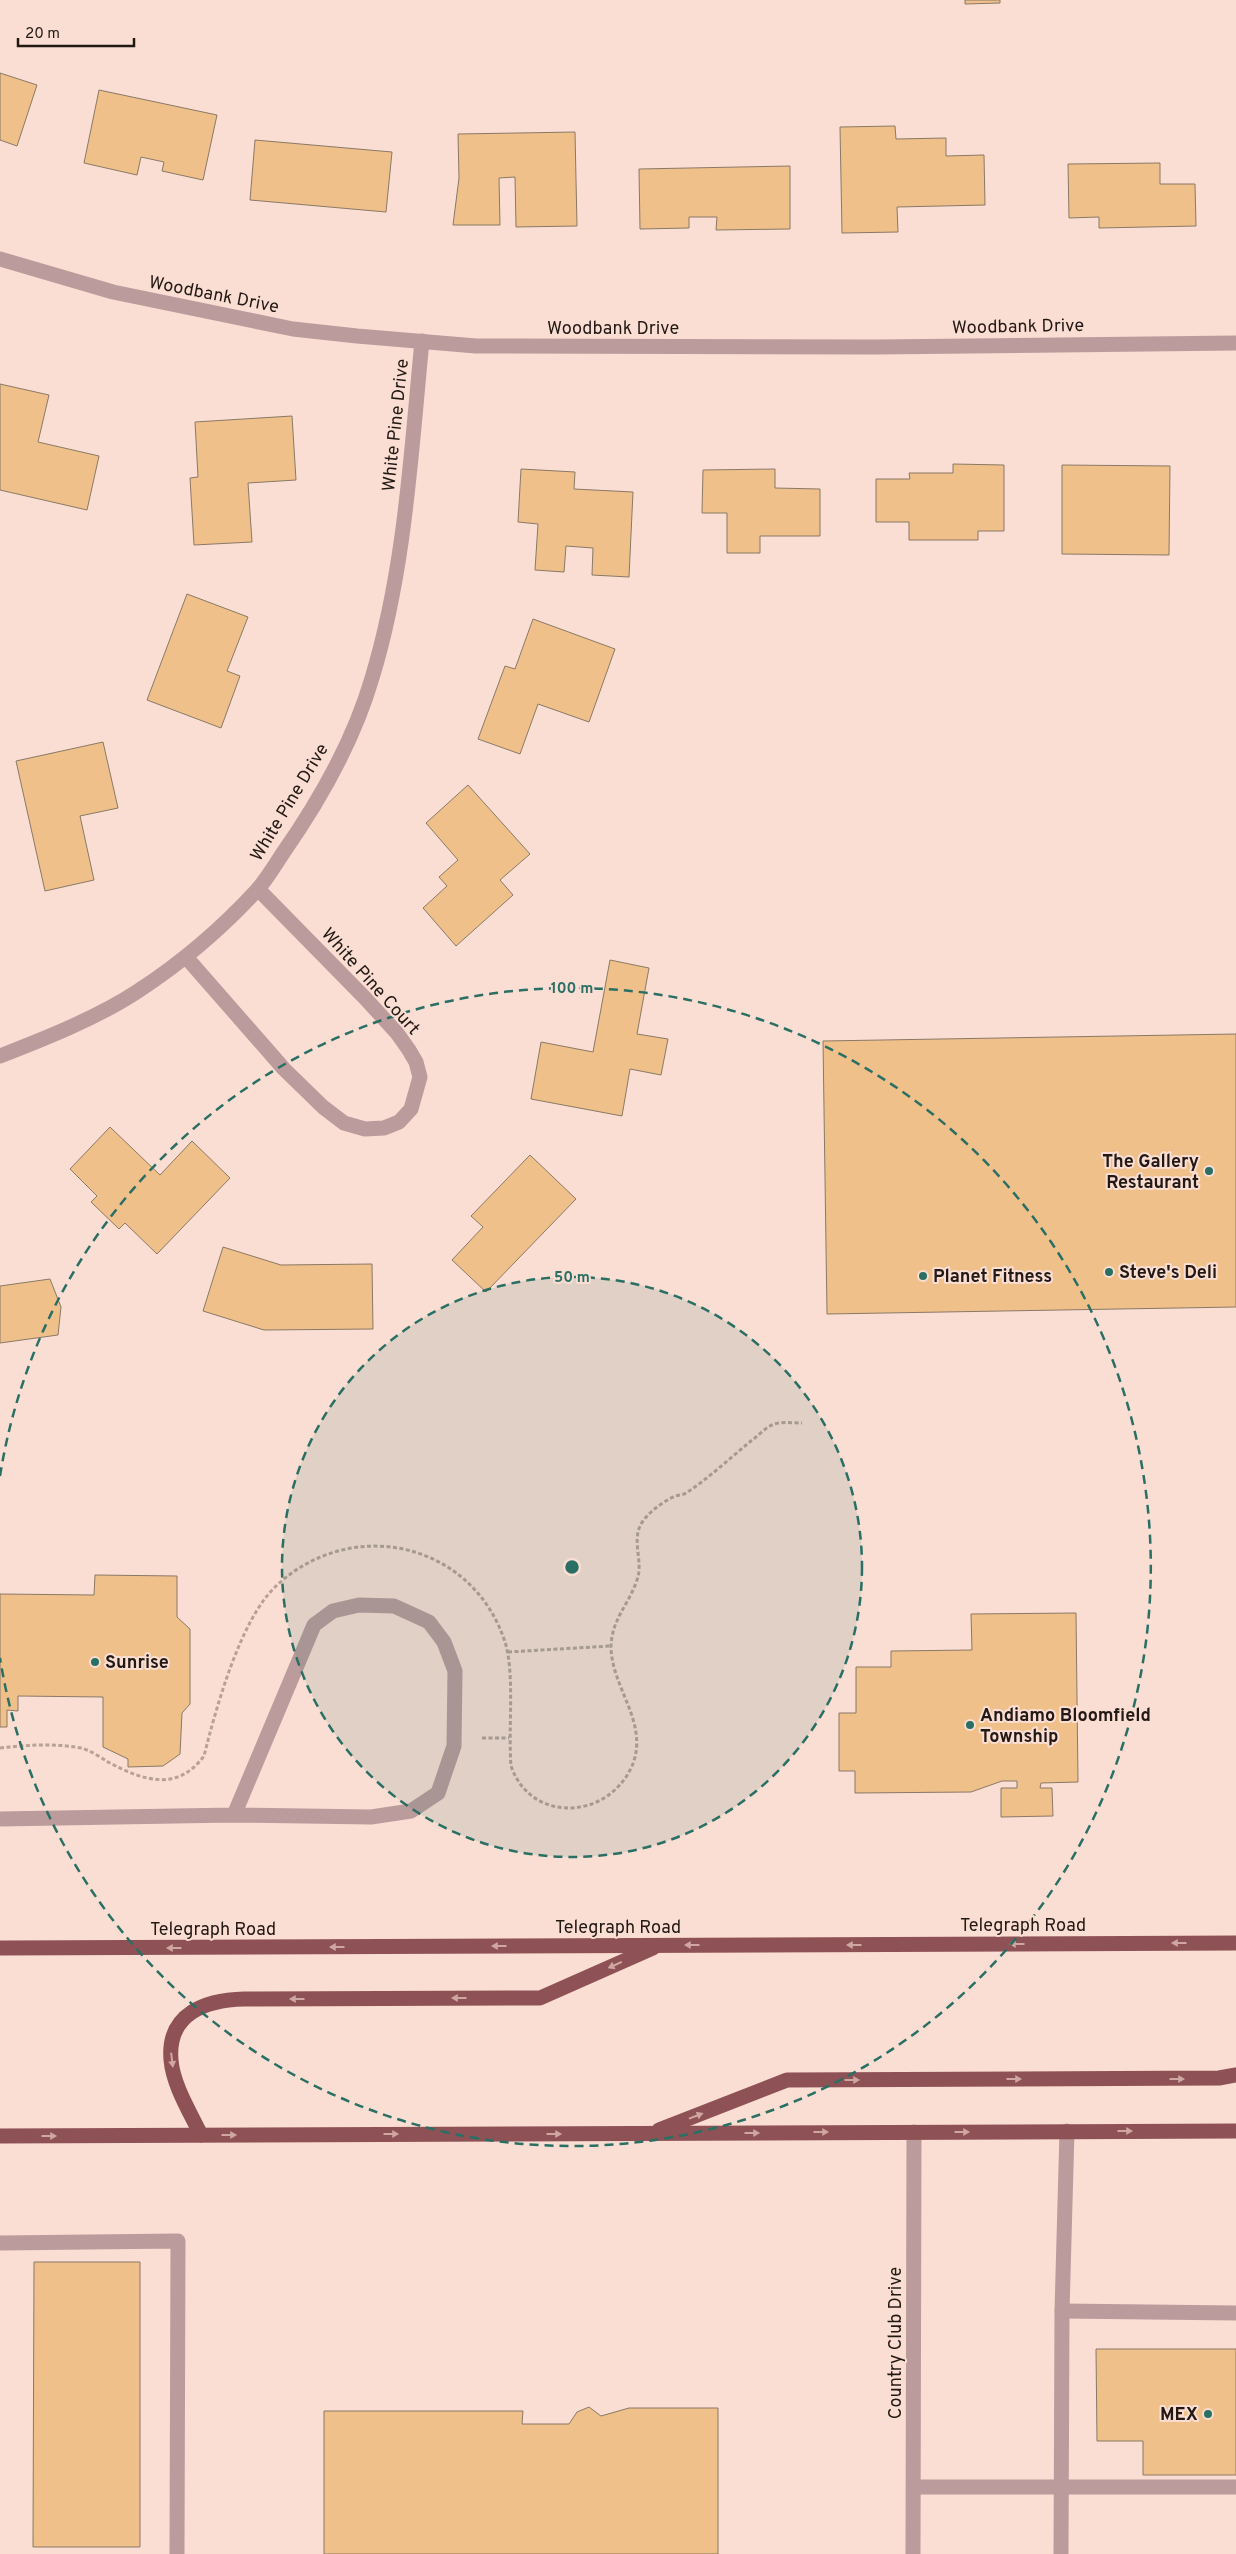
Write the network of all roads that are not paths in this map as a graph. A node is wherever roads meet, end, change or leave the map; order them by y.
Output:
1 (0, 259) edge
2 (422, 341) junction
3 (1236, 343) edge
4 (258, 888) junction
5 (186, 957) junction
6 (0, 1056) edge
7 (234, 1815) junction
8 (0, 1819) edge
9 (1236, 1942) edge
10 (659, 1946) junction
11 (0, 1948) edge
12 (1236, 2075) edge
13 (1236, 2131) edge
14 (914, 2132) junction
15 (1067, 2132) junction
16 (650, 2133) junction
17 (201, 2135) junction
18 (0, 2136) edge
19 (0, 2243) edge
20 (1062, 2311) junction
21 (1236, 2313) edge
22 (914, 2487) junction
23 (1062, 2487) junction
24 (1236, 2487) edge
25 (177, 2554) edge
26 (913, 2554) edge
27 (1062, 2554) edge

1 - 2 street, Woodbank Drive
2 - 3 street, Woodbank Drive
2 - 4 street, White Pine Drive
4 - 5 street, White Pine Drive
4 - 5 street, White Pine Court
5 - 6 street, White Pine Drive
7 - 7 street
7 - 8 street
9 -> 10 highway, Telegraph Road
10 -> 11 highway, Telegraph Road
10 -> 17 highway
16 -> 12 highway
15 -> 13 highway
14 -> 15 highway
16 -> 14 highway
14 - 22 street, Country Club Drive
15 - 20 street
17 -> 16 highway
18 -> 17 highway
19 - 25 street
20 - 21 street
20 - 23 street
22 - 23 street
22 - 26 street, Country Club Drive
23 - 24 street
23 - 27 street

